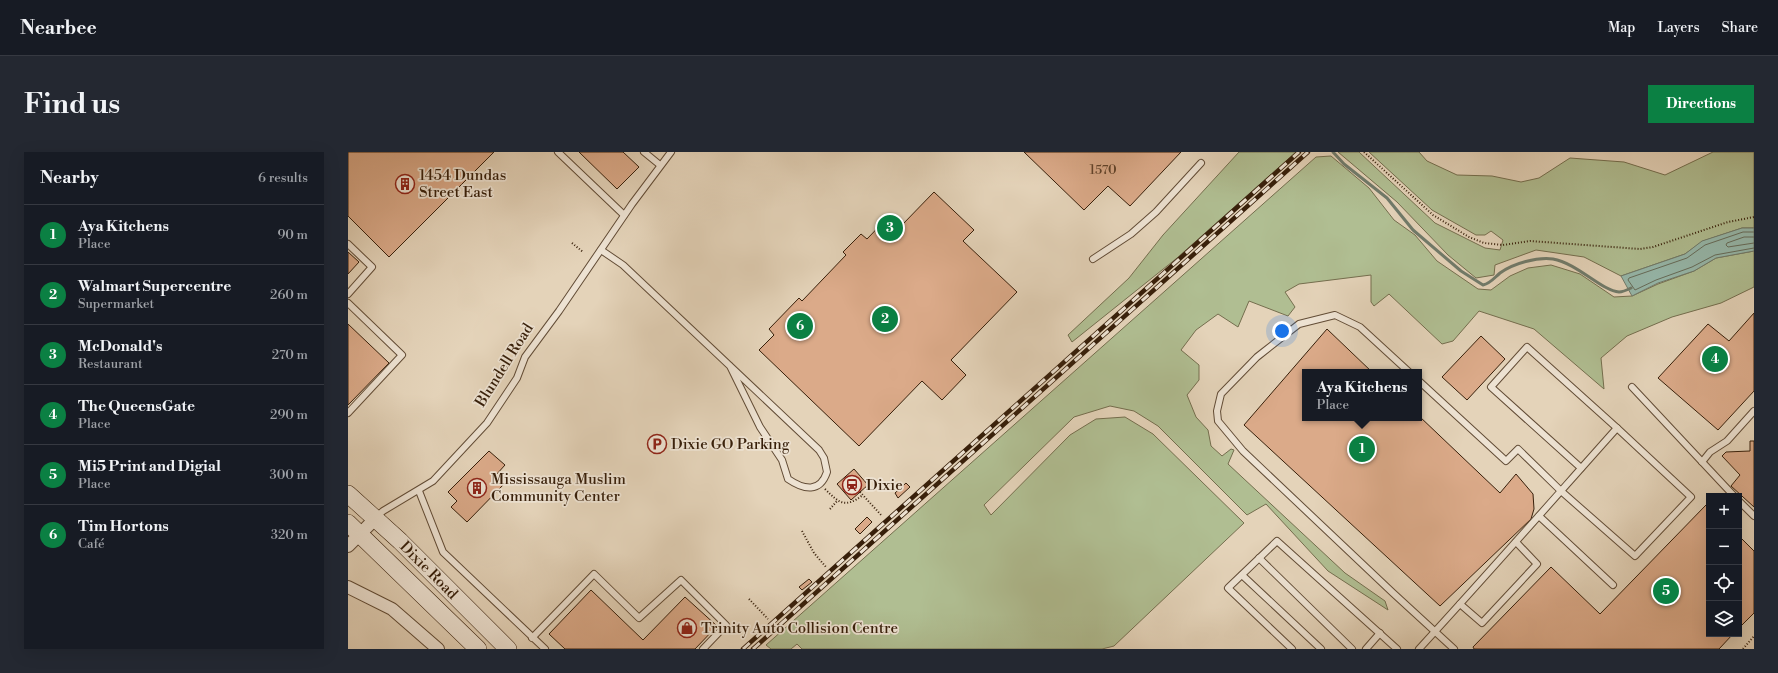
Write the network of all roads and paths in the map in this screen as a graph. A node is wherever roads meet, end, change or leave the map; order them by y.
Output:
1 (558, 152) edge
2 (644, 152) edge
3 (671, 152) edge
4 (1364, 152) edge
5 (1201, 163) dead end
6 (660, 165) junction
7 (624, 215) junction
8 (1754, 217) edge
9 (572, 243) dead end
10 (348, 244) edge
11 (601, 250) junction
12 (584, 252) dead end
13 (1093, 259) dead end
14 (348, 294) edge
15 (348, 302) edge
16 (730, 366) junction
17 (1406, 369) edge
18 (1422, 384) edge
19 (1632, 387) dead end
20 (1754, 411) edge
21 (348, 413) edge
22 (1617, 428) junction
23 (1702, 462) junction
24 (1582, 468) junction
25 (820, 484) junction
26 (419, 491) junction
27 (1561, 491) junction
28 (860, 492) dead end
29 (1731, 493) edge
30 (348, 494) edge
31 (863, 495) junction
32 (837, 501) junction
33 (1742, 504) edge
34 (830, 509) dead end
35 (882, 516) dead end
36 (1539, 516) junction
37 (1754, 516) edge
38 (374, 519) junction
39 (802, 531) dead end
40 (352, 534) edge
41 (1516, 542) junction
42 (1259, 558) junction
43 (826, 567) dead end
44 (1242, 575) junction
45 (1613, 585) dead end
46 (348, 587) edge
47 (749, 599) dead end
48 (1460, 604) junction
49 (768, 619) dead end
50 (1436, 631) junction
51 (1380, 633) junction
52 (1754, 636) edge
53 (532, 638) junction
54 (438, 649) edge
55 (478, 649) edge
56 (508, 649) edge
57 (545, 649) edge
58 (703, 649) edge
59 (1292, 649) edge
60 (1321, 649) edge
61 (1352, 649) edge
62 (1366, 649) edge
63 (1397, 649) edge
64 (1419, 649) edge
65 (1454, 649) edge
66 (1743, 649) edge

1 - 7 lane
2 - 6 lane
3 - 6 lane, Blundell Road
4 - 8 path
5 - 13 lane
6 - 7 lane, Blundell Road
7 - 11 lane, Blundell Road
9 - 12 path
10 - 14 lane
11 - 16 lane
11 - 26 lane, Blundell Road
15 - 21 lane
16 - 25 lane
16 - 25 lane
17 - 50 lane
18 - 27 lane
19 - 23 lane
20 - 23 lane
22 - 24 lane
22 - 24 lane
22 - 27 lane
23 - 29 lane
24 - 27 lane
25 - 32 path
26 - 38 lane, Blundell Road
26 - 53 lane
27 - 36 lane
28 - 31 path
30 - 38 main road, Dixie Road
31 - 32 path
31 - 35 path
32 - 34 path
33 - 37 lane
36 - 41 lane
36 - 45 lane
38 - 40 street, Blundell Road
38 - 56 main road, Dixie Road
39 - 43 path
40 - 55 main road, Dixie Road
41 - 48 lane
41 - 48 lane
42 - 44 lane
42 - 51 lane
42 - 61 lane
44 - 59 lane
44 - 60 lane
46 - 54 street
47 - 49 path
48 - 50 lane
50 - 64 lane
50 - 65 lane
51 - 62 lane
51 - 63 lane
52 - 66 path
53 - 57 lane
53 - 58 lane

